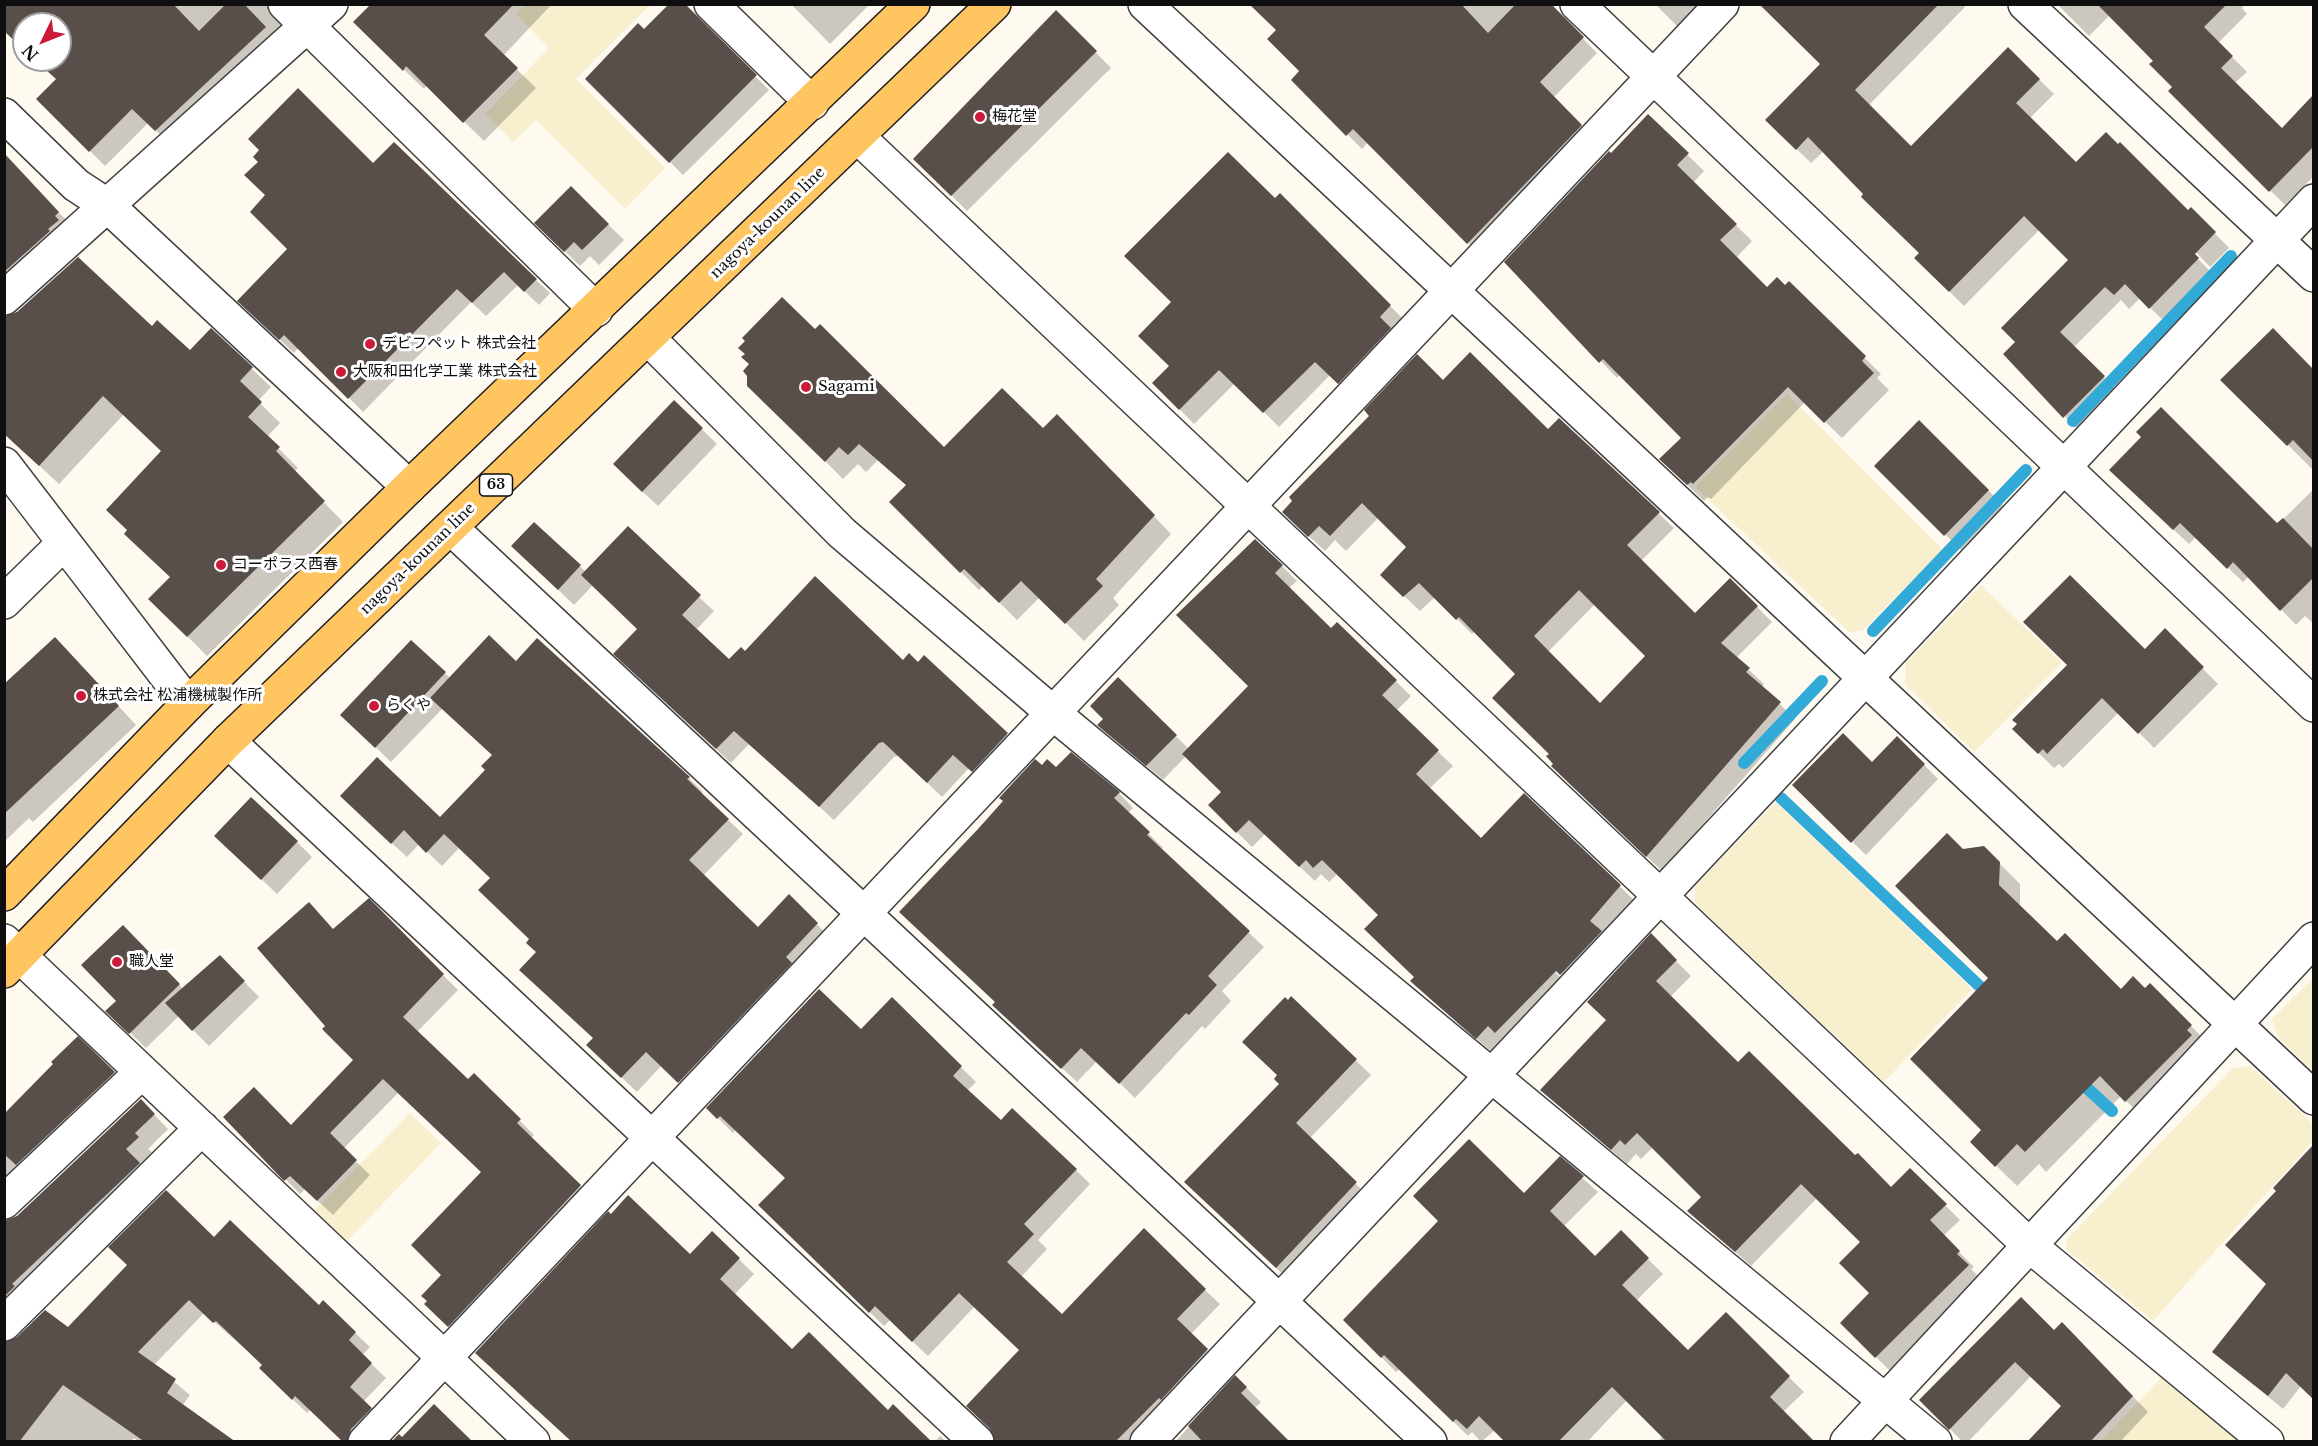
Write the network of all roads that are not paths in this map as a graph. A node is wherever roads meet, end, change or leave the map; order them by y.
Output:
1 (331, 4) edge
2 (711, 4) edge
3 (913, 4) edge
4 (994, 4) edge
5 (1145, 4) edge
6 (1577, 4) edge
7 (1722, 4) edge
8 (2025, 4) edge
9 (296, 15) edge
10 (1654, 77) junction
11 (812, 103) junction
12 (4, 115) edge
13 (858, 137) junction
14 (2313, 201) edge
15 (108, 206) junction
16 (2276, 240) junction
17 (2313, 275) edge
18 (1451, 291) junction
19 (4, 298) edge
20 (596, 310) junction
21 (648, 338) junction
22 (4, 464) edge
23 (2063, 467) junction
24 (409, 487) junction
25 (1249, 507) junction
26 (451, 528) junction
27 (64, 543) junction
28 (4, 602) edge
29 (1865, 678) junction
30 (188, 704) junction
31 (2313, 705) edge
32 (1053, 713) junction
33 (228, 741) junction
34 (4, 894) edge
35 (1660, 896) junction
36 (863, 912) junction
37 (2313, 939) edge
38 (9, 956) edge
39 (2235, 1024) junction
40 (142, 1072) junction
41 (1492, 1075) junction
42 (2313, 1098) edge
43 (202, 1128) junction
44 (651, 1137) junction
45 (4, 1202) edge
46 (2029, 1245) junction
47 (1279, 1300) junction
48 (4, 1324) edge
49 (444, 1357) junction
50 (1885, 1400) junction
51 (364, 1442) edge
52 (533, 1442) edge
53 (977, 1442) edge
54 (1147, 1442) edge
55 (1430, 1442) edge
56 (1847, 1442) edge
57 (1935, 1442) edge
58 (2267, 1442) edge

1 - 9 street
2 - 11 street
3 - 11 main road
4 - 13 main road, nagoya-kounan line / 63
5 - 18 street
6 - 10 street
7 - 10 street
8 - 16 street
9 - 15 street
9 - 20 street
10 - 18 street
10 - 23 street
11 - 20 main road
12 - 15 street
13 - 21 main road, nagoya-kounan line / 63
13 - 25 street
14 - 16 street
15 - 19 street
15 - 24 street
16 - 17 street
16 - 23 street
18 - 25 street
18 - 29 street
20 - 24 main road
21 - 26 main road, nagoya-kounan line / 63
21 - 32 street
22 - 27 street
23 - 29 street
23 - 31 street
24 - 30 main road
25 - 32 street
25 - 35 street
26 - 33 main road, nagoya-kounan line / 63
26 - 36 street
27 - 28 street
27 - 30 street
29 - 35 street
29 - 39 street
30 - 34 main road
32 - 36 street
32 - 41 street
33 - 38 main road, nagoya-kounan line / 63
33 - 44 street
35 - 41 street
35 - 46 street
36 - 44 street
36 - 47 street
37 - 39 street
38 - 40 street
39 - 42 street
39 - 46 street
40 - 43 street
40 - 45 street
41 - 47 street
41 - 50 street
43 - 48 street
43 - 49 street
44 - 49 street
44 - 53 street
46 - 50 street
46 - 58 street
47 - 54 street
47 - 55 street
49 - 51 street
49 - 52 street
50 - 56 street
50 - 57 street

